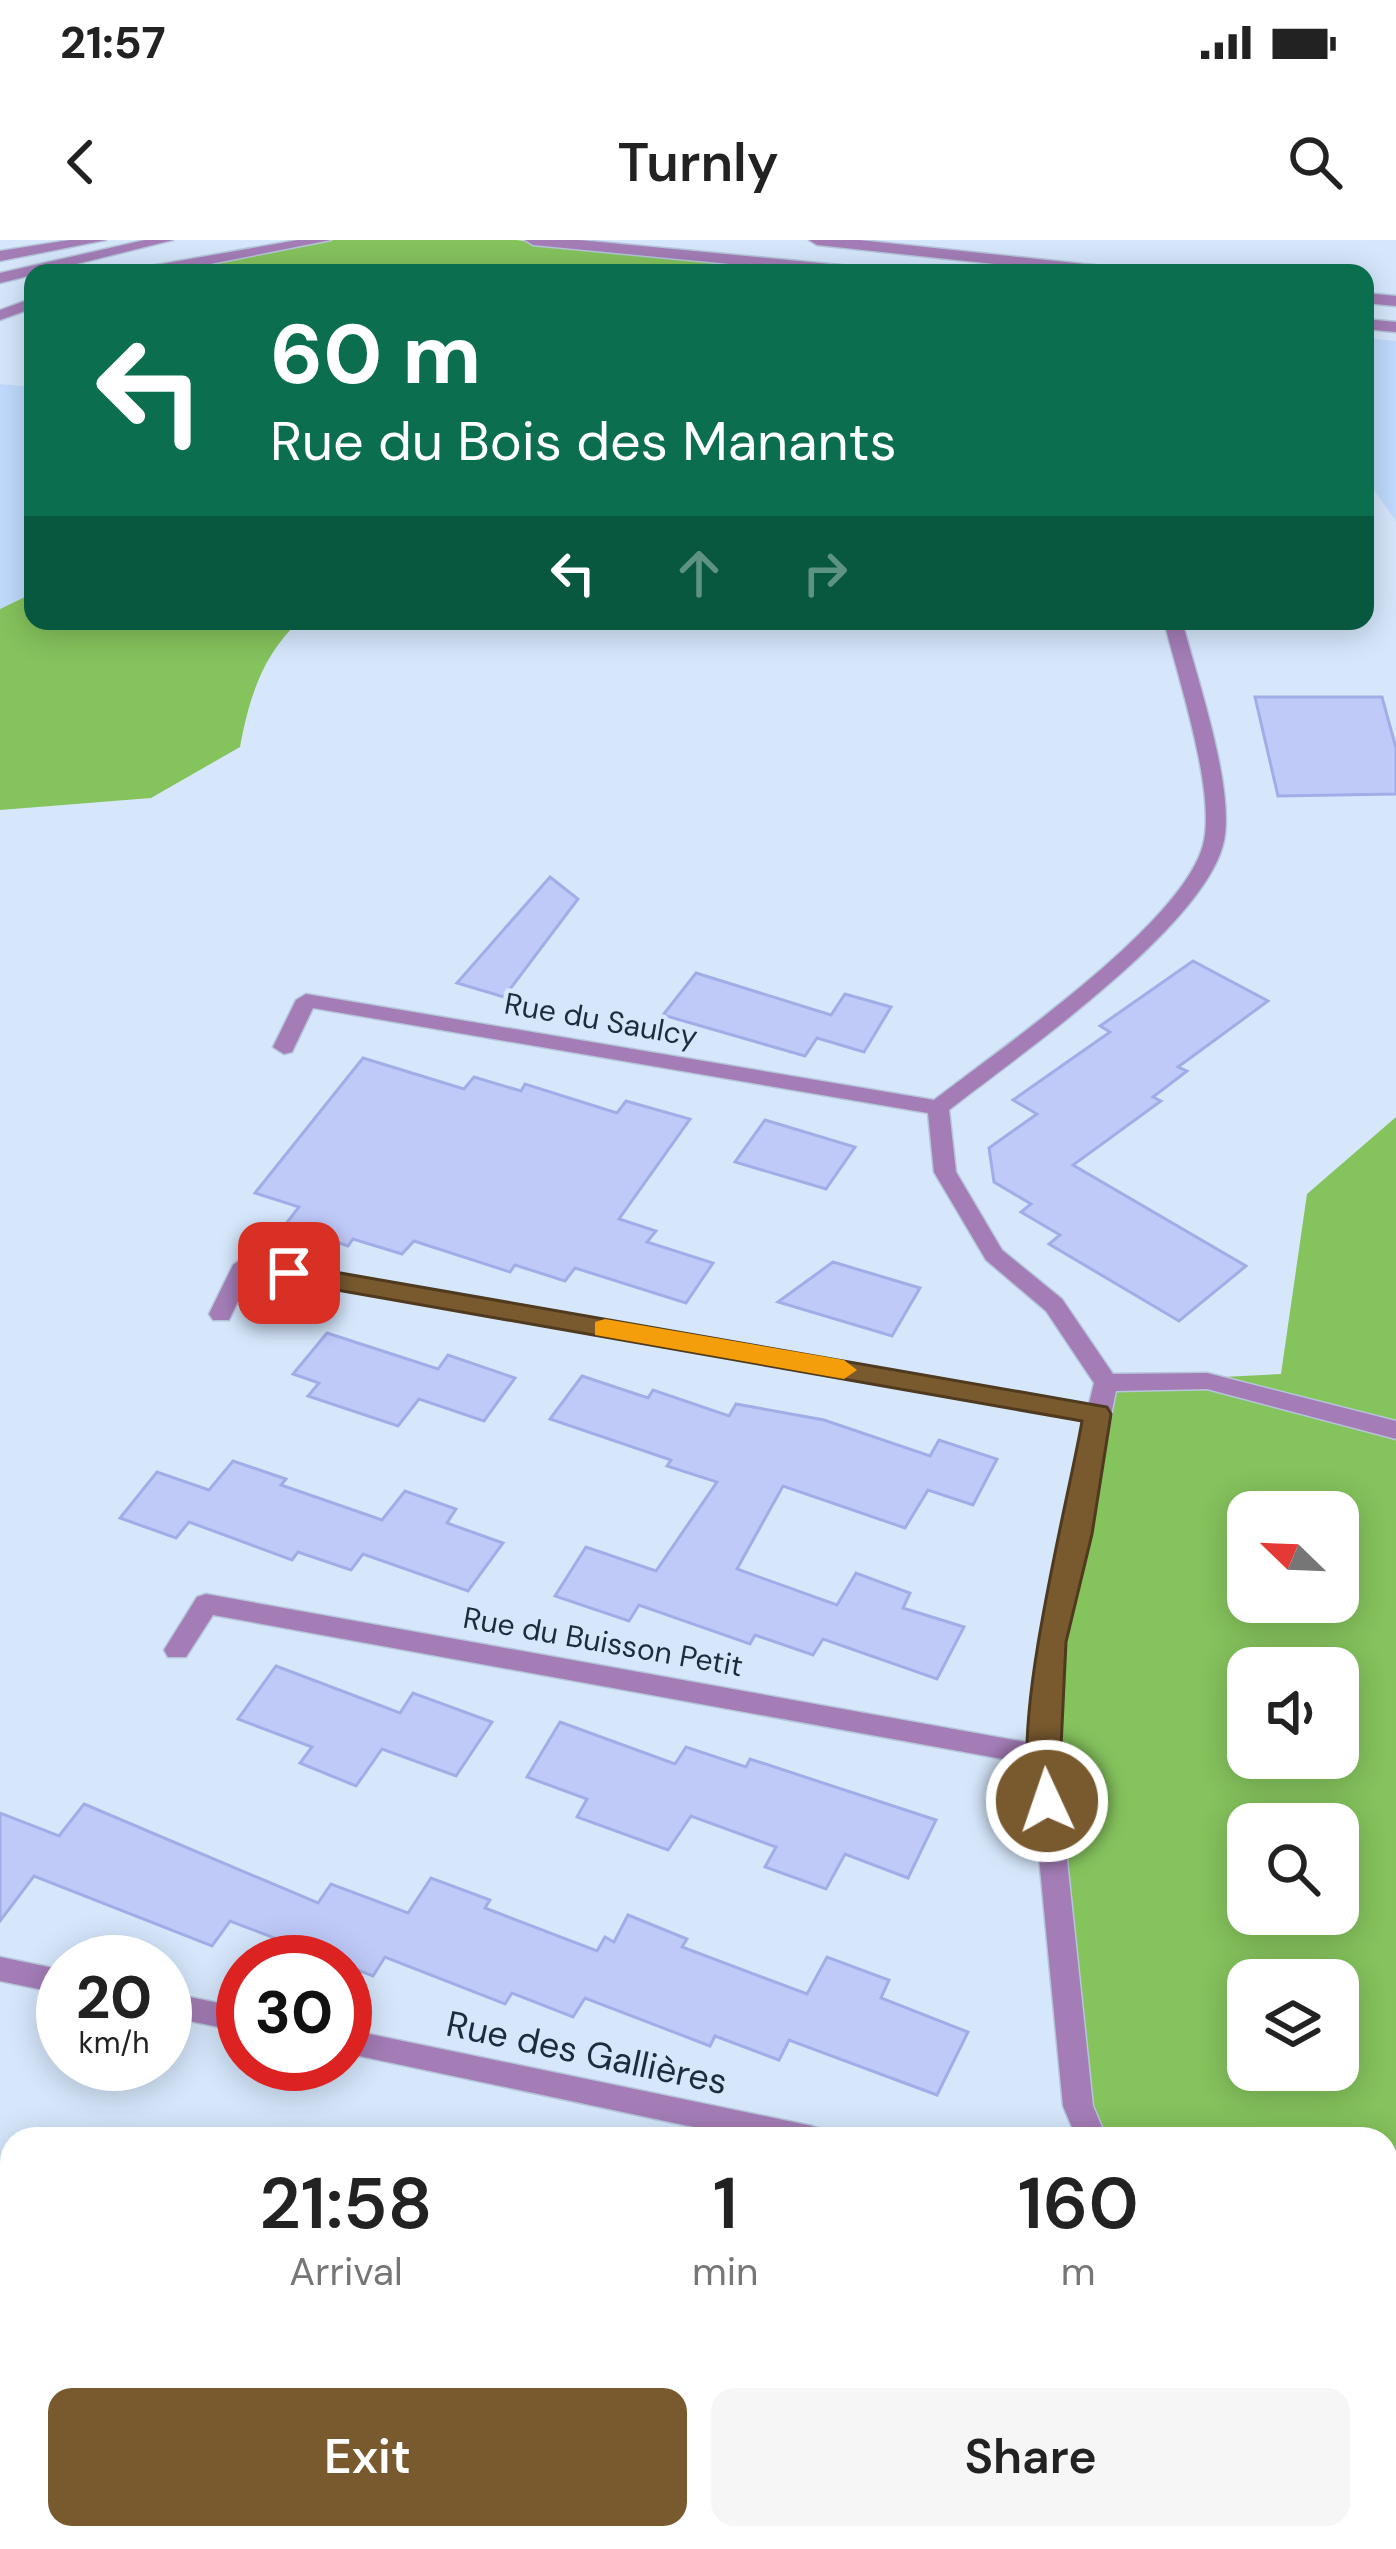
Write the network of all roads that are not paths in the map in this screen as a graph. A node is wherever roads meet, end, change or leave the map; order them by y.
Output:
1 (98, 240) edge
2 (165, 240) edge
3 (323, 240) edge
4 (532, 240) edge
5 (817, 240) edge
6 (0, 256) edge
7 (61, 264) edge
8 (189, 264) edge
9 (779, 264) edge
10 (1029, 264) edge
11 (1175, 630) edge
12 (284, 1047) dead end
13 (938, 1108) junction
14 (221, 1314) dead end
15 (1106, 1383) junction
16 (1097, 1414) junction
17 (1396, 1430) edge
18 (177, 1650) dead end
19 (1042, 1756) junction
20 (0, 1969) edge
21 (36, 1976) edge
22 (372, 2047) edge
23 (755, 2127) edge
24 (1087, 2127) edge

1 - 6 street
2 - 7 street
3 - 8 street
4 - 9 street
5 - 10 street
11 - 13 street
12 - 13 street, Rue du Saulcy
13 - 15 street
14 - 16 street
15 - 16 street
15 - 17 street
16 - 19 street
18 - 19 street, Rue du Buisson Petit
19 - 24 street
20 - 21 street
22 - 23 street, Rue des Gallières

